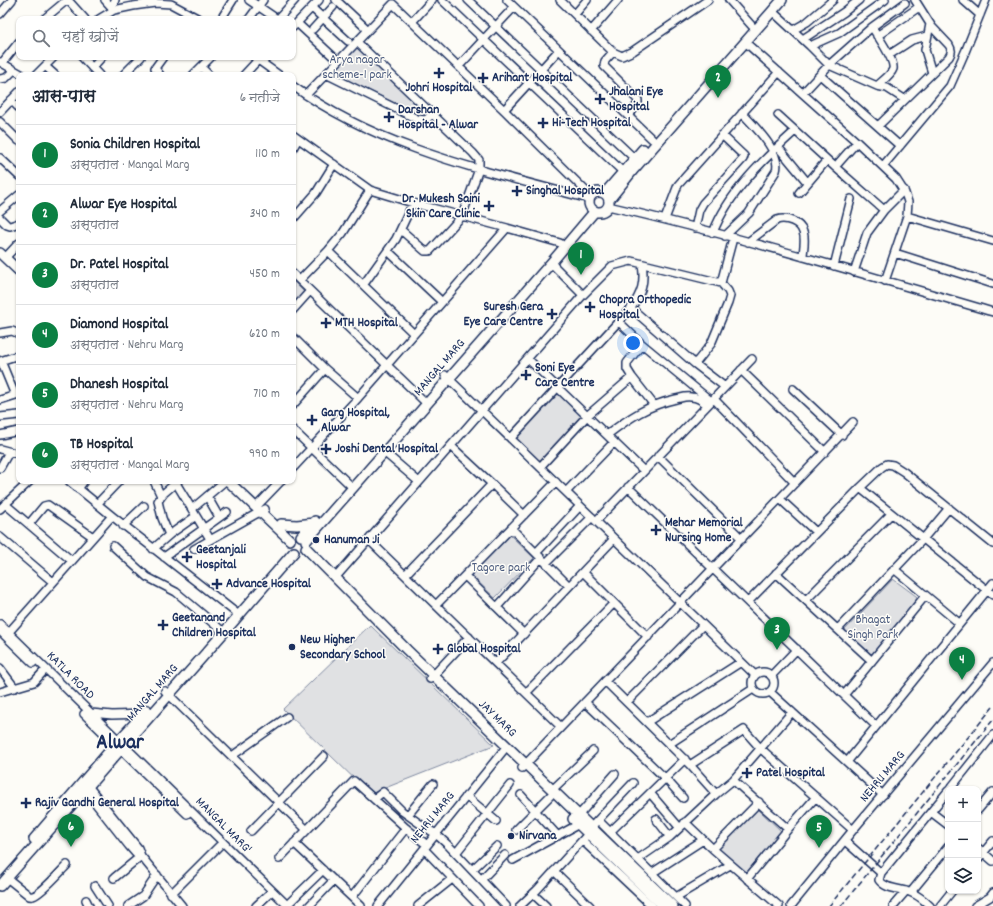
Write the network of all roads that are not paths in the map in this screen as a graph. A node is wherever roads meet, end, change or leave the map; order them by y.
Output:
1 (12, 0) edge
2 (67, 0) edge
3 (104, 0) edge
4 (114, 0) edge
5 (179, 0) edge
6 (233, 0) edge
7 (249, 0) edge
8 (295, 0) edge
9 (319, 0) edge
10 (432, 0) edge
11 (442, 0) edge
12 (468, 0) edge
13 (507, 0) edge
14 (560, 0) edge
15 (587, 0) edge
16 (618, 0) edge
17 (708, 0) edge
18 (729, 0) edge
19 (774, 0) edge
20 (782, 0) edge
21 (833, 0) edge
22 (859, 0) edge
23 (886, 0) edge
24 (915, 0) edge
25 (964, 0) edge
26 (986, 0) edge
27 (903, 1) edge
28 (392, 2) edge
29 (261, 3) edge
30 (171, 4) junction
31 (334, 4) edge
32 (514, 7) junction
33 (312, 8) junction
34 (917, 8) junction
35 (113, 9) junction
36 (772, 11) junction
37 (0, 14) edge
38 (575, 14) junction
39 (980, 15) junction
40 (48, 16) edge
41 (82, 16) edge
42 (103, 16) edge
43 (190, 16) edge
44 (223, 16) edge
45 (251, 16) edge
46 (267, 16) edge
47 (280, 16) edge
48 (323, 18) junction
49 (412, 22) junction
50 (296, 24) edge
51 (930, 24) junction
52 (296, 26) edge
53 (752, 26) junction
54 (872, 26) junction
55 (496, 27) junction
56 (313, 29) dead end
57 (368, 30) junction
58 (793, 30) junction
59 (591, 31) junction
60 (877, 36) junction
61 (927, 36) junction
62 (803, 39) junction
63 (484, 40) junction
64 (348, 41) dead end
65 (357, 42) junction
66 (746, 42) junction
67 (16, 46) edge
68 (810, 46) junction
69 (559, 50) junction
70 (613, 52) junction
71 (889, 56) junction
72 (51, 60) edge
73 (85, 60) edge
74 (99, 60) edge
75 (138, 60) edge
76 (161, 60) edge
77 (208, 60) edge
78 (258, 60) edge
79 (338, 61) junction
80 (1, 63) edge
81 (829, 65) junction
82 (45, 66) junction
83 (459, 66) junction
84 (200, 67) junction
85 (92, 68) junction
86 (14, 70) junction
87 (541, 70) junction
88 (18, 72) edge
89 (39, 72) edge
90 (52, 72) edge
91 (96, 72) edge
92 (126, 72) edge
93 (158, 72) edge
94 (196, 72) edge
95 (206, 72) edge
96 (247, 72) edge
97 (274, 72) edge
98 (779, 72) junction
99 (932, 73) junction
100 (326, 74) junction
101 (820, 75) junction
102 (0, 79) edge
103 (529, 82) junction
104 (877, 86) junction
105 (296, 88) edge
106 (803, 93) junction
107 (16, 95) edge
108 (306, 95) junction
109 (904, 99) junction
110 (11, 100) junction
111 (16, 105) edge
112 (504, 110) junction
113 (0, 112) edge
114 (742, 113) junction
115 (432, 114) junction
116 (778, 115) dead end
117 (628, 116) junction
118 (0, 122) edge
119 (878, 126) junction
120 (795, 131) junction
121 (722, 135) junction
122 (296, 137) edge
123 (16, 138) edge
124 (652, 139) junction
125 (857, 142) junction
126 (900, 146) junction
127 (775, 149) junction
128 (0, 158) edge
129 (635, 159) junction
130 (827, 160) junction
131 (334, 164) junction
132 (883, 166) junction
133 (835, 167) junction
134 (479, 170) junction
135 (623, 172) junction
136 (16, 173) edge
137 (807, 182) junction
138 (370, 190) junction
139 (904, 190) junction
140 (799, 193) dead end
141 (590, 197) junction
142 (16, 198) edge
143 (851, 199) dead end
144 (607, 200) junction
145 (413, 203) junction
146 (593, 210) junction
147 (884, 210) junction
148 (0, 211) edge
149 (296, 215) edge
150 (462, 216) junction
151 (907, 216) junction
152 (0, 218) edge
153 (665, 219) junction
154 (16, 224) edge
155 (507, 228) junction
156 (695, 228) junction
157 (401, 230) junction
158 (713, 233) junction
159 (725, 236) junction
160 (733, 238) junction
161 (993, 240) edge
162 (748, 242) junction
163 (560, 244) junction
164 (16, 245) edge
165 (328, 251) junction
166 (388, 251) junction
167 (895, 253) junction
168 (2, 257) edge
169 (802, 257) junction
170 (551, 263) junction
171 (642, 264) junction
172 (834, 266) junction
173 (16, 269) edge
174 (854, 272) junction
175 (16, 274) edge
176 (296, 277) edge
177 (300, 280) junction
178 (885, 281) junction
179 (720, 283) junction
180 (364, 284) junction
181 (993, 284) edge
182 (310, 291) junction
183 (583, 295) junction
184 (441, 301) junction
185 (296, 307) edge
186 (631, 308) junction
187 (993, 312) edge
188 (619, 322) junction
189 (0, 333) edge
190 (16, 333) edge
191 (414, 334) junction
192 (296, 340) edge
193 (642, 344) junction
194 (16, 356) edge
195 (528, 358) junction
196 (752, 359) dead end
197 (0, 361) edge
198 (695, 364) junction
199 (387, 365) junction
200 (325, 369) junction
201 (742, 370) junction
202 (3, 375) edge
203 (447, 376) junction
204 (632, 377) junction
205 (725, 387) junction
206 (557, 388) junction
207 (793, 389) dead end
208 (16, 393) edge
209 (16, 394) edge
210 (358, 398) junction
211 (296, 399) edge
212 (0, 400) edge
213 (423, 400) junction
214 (711, 402) junction
215 (654, 405) junction
216 (482, 410) junction
217 (16, 415) edge
218 (587, 416) junction
219 (0, 417) edge
220 (854, 422) dead end
221 (16, 432) edge
222 (296, 433) edge
223 (0, 435) edge
224 (607, 435) junction
225 (842, 435) junction
226 (511, 438) junction
227 (614, 442) junction
228 (451, 446) junction
229 (0, 448) edge
230 (312, 448) junction
231 (382, 450) junction
232 (9, 452) junction
233 (825, 452) junction
234 (16, 453) edge
235 (658, 456) junction
236 (296, 465) edge
237 (540, 467) junction
238 (0, 468) edge
239 (644, 471) junction
240 (420, 482) junction
241 (556, 482) junction
242 (795, 483) junction
243 (27, 484) edge
244 (72, 484) edge
245 (82, 484) edge
246 (116, 484) edge
247 (155, 484) edge
248 (175, 484) edge
249 (178, 484) edge
250 (221, 484) edge
251 (232, 484) edge
252 (239, 484) edge
253 (279, 484) edge
254 (349, 484) junction
255 (492, 484) junction
256 (628, 487) junction
257 (860, 488) junction
258 (78, 489) junction
259 (566, 492) junction
260 (161, 496) junction
261 (207, 496) junction
262 (780, 499) junction
263 (97, 504) junction
264 (144, 506) dead end
265 (580, 506) junction
266 (3, 507) edge
267 (260, 508) junction
268 (949, 508) junction
269 (192, 509) junction
270 (227, 512) dead end
271 (891, 514) junction
272 (524, 515) junction
273 (112, 516) junction
274 (196, 516) junction
275 (219, 517) junction
276 (594, 519) junction
277 (314, 523) junction
278 (28, 524) junction
279 (281, 524) junction
280 (124, 526) junction
281 (204, 528) junction
282 (511, 528) junction
283 (816, 532) junction
284 (169, 535) junction
285 (0, 537) edge
286 (93, 538) junction
287 (210, 539) junction
288 (614, 539) junction
289 (742, 539) junction
290 (923, 539) junction
291 (369, 540) junction
292 (298, 544) junction
293 (993, 544) edge
294 (113, 546) dead end
295 (153, 549) junction
296 (194, 549) dead end
297 (164, 557) junction
298 (541, 558) junction
299 (72, 560) junction
300 (713, 568) junction
301 (894, 569) junction
302 (583, 572) junction
303 (776, 573) junction
304 (406, 575) junction
305 (465, 576) junction
306 (336, 577) junction
307 (53, 582) junction
308 (993, 583) edge
309 (569, 586) junction
310 (986, 590) junction
311 (993, 595) edge
312 (926, 596) junction
313 (806, 600) junction
314 (748, 602) junction
315 (614, 603) junction
316 (680, 603) junction
317 (436, 605) junction
318 (497, 607) junction
319 (234, 612) junction
320 (959, 623) junction
321 (0, 624) edge
322 (703, 625) junction
323 (220, 628) junction
324 (838, 629) junction
325 (0, 631) edge
326 (524, 634) junction
327 (10, 636) junction
328 (648, 636) junction
329 (469, 637) junction
330 (797, 650) junction
331 (872, 661) junction
332 (741, 662) junction
333 (496, 663) junction
334 (993, 663) edge
335 (0, 668) edge
336 (45, 671) junction
337 (755, 675) junction
338 (771, 676) junction
339 (431, 677) junction
340 (605, 681) junction
341 (15, 688) junction
342 (753, 689) junction
343 (0, 692) edge
344 (167, 692) junction
345 (770, 692) junction
346 (526, 693) junction
347 (844, 695) junction
348 (585, 702) junction
349 (627, 702) junction
350 (792, 712) junction
351 (91, 713) junction
352 (144, 714) junction
353 (287, 717) dead end
354 (647, 722) junction
355 (876, 726) junction
356 (561, 727) junction
357 (993, 735) edge
358 (669, 744) junction
359 (120, 745) junction
360 (505, 748) junction
361 (760, 748) junction
362 (593, 751) dead end
363 (232, 756) junction
364 (324, 756) dead end
365 (685, 759) junction
366 (847, 762) junction
367 (690, 765) junction
368 (523, 766) junction
369 (615, 774) dead end
370 (665, 778) junction
371 (734, 780) junction
372 (157, 781) junction
373 (633, 783) dead end
374 (433, 784) dead end
375 (510, 785) dead end
376 (952, 786) edge
377 (86, 788) junction
378 (993, 792) edge
379 (551, 793) junction
380 (650, 793) junction
381 (716, 794) junction
382 (521, 795) dead end
383 (883, 795) junction
384 (945, 795) edge
385 (466, 796) junction
386 (816, 797) junction
387 (683, 798) dead end
388 (374, 799) junction
389 (280, 802) junction
390 (759, 802) junction
391 (981, 806) edge
392 (535, 811) junction
393 (932, 812) junction
394 (487, 814) junction
395 (408, 815) junction
396 (656, 819) dead end
397 (579, 820) junction
398 (598, 820) junction
399 (496, 821) dead end
400 (945, 823) edge
401 (682, 824) junction
402 (406, 828) junction
403 (788, 829) junction
404 (307, 830) junction
405 (516, 830) dead end
406 (853, 830) junction
407 (251, 831) dead end
408 (610, 832) junction
409 (436, 834) junction
410 (590, 835) junction
411 (558, 836) junction
412 (670, 837) junction
413 (703, 840) junction
414 (845, 841) junction
415 (993, 841) edge
416 (294, 843) junction
417 (219, 846) junction
418 (496, 846) dead end
419 (425, 847) junction
420 (713, 849) junction
421 (945, 850) edge
422 (981, 850) edge
423 (456, 853) junction
424 (141, 855) junction
425 (506, 855) dead end
426 (279, 859) dead end
427 (638, 859) junction
428 (513, 860) dead end
429 (993, 861) edge
430 (730, 864) junction
431 (67, 865) dead end
432 (323, 870) junction
433 (472, 870) junction
434 (554, 871) junction
435 (652, 873) junction
436 (881, 873) junction
437 (157, 875) junction
438 (4, 878) edge
439 (114, 878) dead end
440 (452, 879) junction
441 (747, 879) junction
442 (334, 880) junction
443 (481, 880) junction
444 (0, 886) edge
445 (95, 886) dead end
446 (909, 892) junction
447 (171, 894) junction
448 (269, 894) junction
449 (533, 894) junction
450 (950, 894) edge
451 (993, 894) edge
452 (352, 897) junction
453 (674, 902) edge
454 (137, 904) edge
455 (474, 905) edge
456 (108, 906) edge
457 (128, 906) edge
458 (182, 906) edge
459 (256, 906) edge
460 (285, 906) edge
461 (309, 906) edge
462 (362, 906) edge
463 (378, 906) edge
464 (418, 906) edge
465 (506, 906) edge
466 (520, 906) edge
467 (546, 906) edge
468 (590, 906) edge
469 (652, 906) edge
470 (662, 906) edge
471 (685, 906) edge
472 (779, 906) edge
473 (791, 906) edge
474 (893, 906) edge
475 (930, 906) edge
476 (940, 906) edge
477 (975, 906) edge

1 - 37 street
2 - 40 street
2 - 41 street
3 - 35 street
4 - 35 street
5 - 30 street
6 - 44 street
7 - 29 street
8 - 47 street
9 - 33 street
10 - 49 street
11 - 63 street
12 - 55 street
13 - 32 street
14 - 38 street
15 - 38 street
16 - 59 street
17 - 70 street
18 - 53 street
19 - 53 main road
20 - 36 main road
21 - 58 street
22 - 62 street
23 - 68 street
24 - 34 street
25 - 39 street
26 - 39 street
27 - 34 street
27 - 54 street
28 - 49 street
28 - 57 street
29 - 45 street
29 - 46 street
30 - 35 street
30 - 43 street
31 - 48 street
31 - 57 street
32 - 55 street
32 - 69 street
33 - 48 street
33 - 50 street
34 - 51 street
34 - 60 street
35 - 42 street
36 - 58 street
36 - 66 main road
38 - 59 street
39 - 126 street
48 - 56 street
48 - 64 street
49 - 83 street
51 - 61 street
51 - 99 street
52 - 79 street
53 - 124 main road
54 - 60 street
54 - 81 street
55 - 63 street
55 - 87 street
57 - 65 street
58 - 62 street
59 - 70 street
60 - 71 street
61 - 71 street
61 - 99 street
62 - 68 street
63 - 83 street
63 - 103 street
65 - 79 street
65 - 115 street
66 - 98 street
66 - 144 main road
67 - 80 street
68 - 81 street
69 - 87 street
69 - 117 street
70 - 117 street
71 - 104 street
72 - 82 street
73 - 85 street
74 - 85 street
75 - 92 street
76 - 93 street
77 - 84 street
78 - 96 street
78 - 97 street
79 - 100 street
80 - 86 street
81 - 101 street
81 - 104 street
82 - 89 street
82 - 90 street
83 - 112 street
84 - 94 street
84 - 95 street
85 - 91 street
86 - 88 street
86 - 102 street
87 - 103 street
87 - 129 street
98 - 106 street
98 - 114 street
99 - 109 street
100 - 108 street
100 - 115 street
101 - 106 street
101 - 119 street
103 - 112 street
103 - 135 street
104 - 109 street
105 - 108 street
106 - 125 street
107 - 110 street
108 - 134 street
109 - 119 street
110 - 111 street
110 - 113 street
112 - 141 street
114 - 121 street
114 - 127 street
115 - 134 street
116 - 120 street
117 - 124 street
118 - 123 street
119 - 126 street
120 - 127 street
120 - 130 street
121 - 153 street
121 - 156 street
122 - 131 street
124 - 129 main road
125 - 132 street
125 - 133 street
126 - 132 street
127 - 137 street
127 - 158 street
127 - 159 street
128 - 136 street
129 - 135 main road
130 - 133 street
130 - 137 street
131 - 138 street
131 - 149 street
132 - 139 street
133 - 147 street
134 - 141 street
134 - 150 street
135 - 144 main road
137 - 140 street
138 - 145 street
138 - 165 street
139 - 147 street
139 - 151 street
141 - 144 main road
141 - 146 main road
142 - 148 street
143 - 172 street
144 - 146 main road
144 - 153 street
145 - 150 street
145 - 157 street
146 - 163 main road, MANGAL MARG
146 - 170 main road, MANGAL MARG
147 - 174 street
150 - 155 street
150 - 157 street
151 - 161 street
151 - 167 street
152 - 154 street
153 - 156 street
155 - 163 street
155 - 184 street
156 - 158 street
157 - 166 street
158 - 159 street
159 - 160 street
160 - 162 street
160 - 179 street
162 - 169 street
162 - 169 street
163 - 203 main road, MANGAL MARG
164 - 168 street
165 - 177 street
165 - 180 street
166 - 180 street
166 - 184 street
167 - 178 street
167 - 181 street
168 - 173 main road
168 - 175 main road
169 - 172 street
170 - 183 street
170 - 203 main road, MANGAL MARG
171 - 179 street
171 - 183 street
171 - 186 street
172 - 174 street
174 - 178 street
176 - 177 street
177 - 182 street
178 - 187 street
179 - 198 street
180 - 191 street
182 - 185 street
182 - 199 street
183 - 195 street
184 - 191 street
186 - 188 street
186 - 198 street
188 - 193 street
188 - 206 street
189 - 190 street
191 - 199 street
192 - 200 street
193 - 204 street
193 - 214 street
194 - 197 street
195 - 206 street
195 - 216 street
196 - 201 street
197 - 202 street
198 - 205 street
199 - 210 street
199 - 213 street
200 - 210 street
200 - 211 street
201 - 205 street
201 - 233 street
202 - 208 street
203 - 213 main road, MANGAL MARG
203 - 216 street
203 - 231 main road, MANGAL MARG
204 - 215 street
204 - 218 street
205 - 214 street
206 - 218 street
206 - 226 street
207 - 225 street
209 - 212 street
210 - 230 street
213 - 231 main road, MANGAL MARG
214 - 215 street
214 - 235 street
214 - 242 street
215 - 224 street
216 - 226 street
216 - 228 street
217 - 219 street
218 - 224 street
218 - 237 street
220 - 225 street
221 - 223 street
222 - 230 street
224 - 227 street
225 - 233 street
226 - 237 street
227 - 239 street
227 - 259 street
228 - 240 street
228 - 255 street
229 - 232 street
230 - 236 street
230 - 254 street
231 - 240 street
231 - 254 main road, MANGAL MARG
231 - 292 main road, MANGAL MARG
232 - 234 street
232 - 238 street
233 - 242 street
235 - 239 street
235 - 289 street
237 - 241 street
239 - 256 street
240 - 291 street
241 - 259 street
241 - 272 street
242 - 262 street
243 - 266 street
244 - 258 street
245 - 258 street
246 - 263 street
247 - 260 street
248 - 260 street
249 - 269 street
250 - 261 street
251 - 267 main road
252 - 267 main road
253 - 267 street
254 - 277 main road, MANGAL MARG
255 - 272 street
255 - 304 street
256 - 276 street
256 - 300 street
257 - 268 street
257 - 271 street
257 - 283 street
258 - 263 street
259 - 265 street
260 - 284 street
261 - 269 street
261 - 275 street
262 - 283 street
262 - 289 street
263 - 273 street
264 - 280 street
265 - 276 street
265 - 298 street
266 - 278 street
267 - 279 main road
267 - 287 street
267 - 292 main road
268 - 290 street
268 - 293 street
269 - 274 street
270 - 275 street
271 - 290 street
271 - 313 street
272 - 282 street
273 - 280 street
273 - 286 street
274 - 281 street
274 - 284 street
275 - 281 street
276 - 288 street
276 - 298 street
277 - 279 main road
277 - 292 main road, MANGAL MARG
278 - 286 street
278 - 299 street
279 - 292 main road
280 - 295 street
281 - 287 street
281 - 297 street
282 - 298 street
282 - 305 street
283 - 303 street
284 - 295 street
285 - 307 street
286 - 299 street
287 - 296 street
288 - 302 street
288 - 316 street
289 - 300 street
290 - 301 street
290 - 310 street
291 - 304 street
291 - 306 street
292 - 306 main road, JAY MARG
292 - 319 main road, MANGAL MARG
292 - 339 main road, JAY MARG
292 - 344 main road, MANGAL MARG
294 - 323 street
295 - 297 street
297 - 319 street
298 - 309 street
298 - 318 street
299 - 307 street
300 - 314 street
300 - 316 street
301 - 312 street
301 - 324 street
302 - 309 street
302 - 315 street
303 - 313 street
303 - 314 street
304 - 317 street
305 - 317 street
305 - 318 street
306 - 339 main road, JAY MARG
307 - 327 street
308 - 310 street
309 - 326 street
310 - 311 street
310 - 320 street
312 - 320 street
312 - 331 street
313 - 324 street
314 - 330 street
315 - 328 street
315 - 346 street
316 - 322 street
316 - 328 street
317 - 329 street
318 - 326 street
319 - 323 main road, MANGAL MARG
320 - 355 street
321 - 327 street, KATLA ROAD
322 - 332 street
322 - 349 street
323 - 344 main road, MANGAL MARG
324 - 331 street
325 - 327 street, KATLA ROAD
326 - 333 street
327 - 336 street, KATLA ROAD
328 - 340 street
329 - 333 street
329 - 339 street
330 - 338 street
330 - 347 street
331 - 347 street
332 - 337 street
332 - 354 street
333 - 346 street
334 - 383 street, NEHRU MARG
335 - 341 street
336 - 341 street
336 - 351 street, KATLA ROAD
336 - 359 street, KATLA ROAD
337 - 338 street
337 - 342 street
338 - 345 street
339 - 360 main road, JAY MARG
340 - 348 street
340 - 349 street
341 - 343 street
342 - 345 street
342 - 358 street
344 - 352 main road, MANGAL MARG
344 - 359 main road, MANGAL MARG
344 - 363 street
345 - 350 street
346 - 356 street
347 - 355 street
348 - 356 street
348 - 370 street
349 - 354 street
350 - 361 street
350 - 366 street
351 - 352 street
351 - 359 street, KATLA ROAD
352 - 359 main road, MANGAL MARG
353 - 363 street
354 - 358 street
355 - 366 street
356 - 368 street
357 - 376 street
358 - 365 street
359 - 372 street, MANGAL MARG'
359 - 377 main road, MANGAL MARG
359 - 438 main road, MANGAL MARG
360 - 368 main road, JAY MARG
360 - 385 street, NEHRU MARG
361 - 367 street
361 - 371 street
361 - 386 street
362 - 379 street
363 - 389 street
364 - 389 street
365 - 367 street
365 - 370 street
366 - 383 street
367 - 381 street
368 - 379 main road, JAY MARG
369 - 397 street
370 - 380 street
370 - 387 street
371 - 381 street
371 - 390 street
372 - 417 street
372 - 460 street, MANGAL MARG'
373 - 398 street
374 - 395 street
375 - 394 street
377 - 424 street
377 - 438 main road, MANGAL MARG
378 - 391 street
379 - 392 street
379 - 397 main road, JAY MARG
380 - 401 street
380 - 408 street
381 - 401 street
382 - 392 street
383 - 406 street, NEHRU MARG
384 - 393 street
385 - 394 street
385 - 409 street, NEHRU MARG
386 - 403 street
386 - 406 street
388 - 395 street
388 - 402 street
388 - 404 street
389 - 404 street
389 - 407 street
390 - 403 street
390 - 420 street
392 - 405 street
392 - 411 street
393 - 400 street
393 - 436 street
394 - 399 street
394 - 423 street
395 - 409 street
396 - 412 street
397 - 410 main road, JAY MARG
397 - 411 street
398 - 408 street
398 - 410 street
401 - 412 street
401 - 413 street
402 - 419 street
402 - 452 street
403 - 441 street
404 - 416 street
406 - 414 street, NEHRU MARG
408 - 427 street
409 - 419 street, NEHRU MARG
409 - 423 street
410 - 434 street
410 - 453 main road, JAY MARG
410 - 469 street
410 - 470 main road, JAY MARG
411 - 428 street
412 - 427 street
413 - 420 street
413 - 435 street
414 - 436 street
414 - 473 street, NEHRU MARG
415 - 422 street
416 - 426 street
416 - 432 street
417 - 447 street
417 - 448 street
418 - 433 street
419 - 440 street
419 - 463 street, NEHRU MARG
420 - 430 street
421 - 446 street
422 - 429 street
423 - 433 street
424 - 437 street
424 - 439 street
425 - 443 street
427 - 435 street
430 - 441 street
430 - 453 street
431 - 438 street
432 - 442 street
432 - 460 street
433 - 443 street
434 - 449 street
434 - 468 street
435 - 453 street
436 - 446 street
437 - 447 street
437 - 454 street
438 - 444 main road, MANGAL MARG
440 - 455 street
440 - 464 street
441 - 472 street
442 - 452 street
442 - 461 street
443 - 465 street
445 - 456 street
446 - 474 street
446 - 475 street
447 - 458 street
448 - 459 street
448 - 460 street
449 - 466 street
449 - 467 street
450 - 476 street
451 - 477 street
452 - 462 street
453 - 471 street
454 - 457 street

